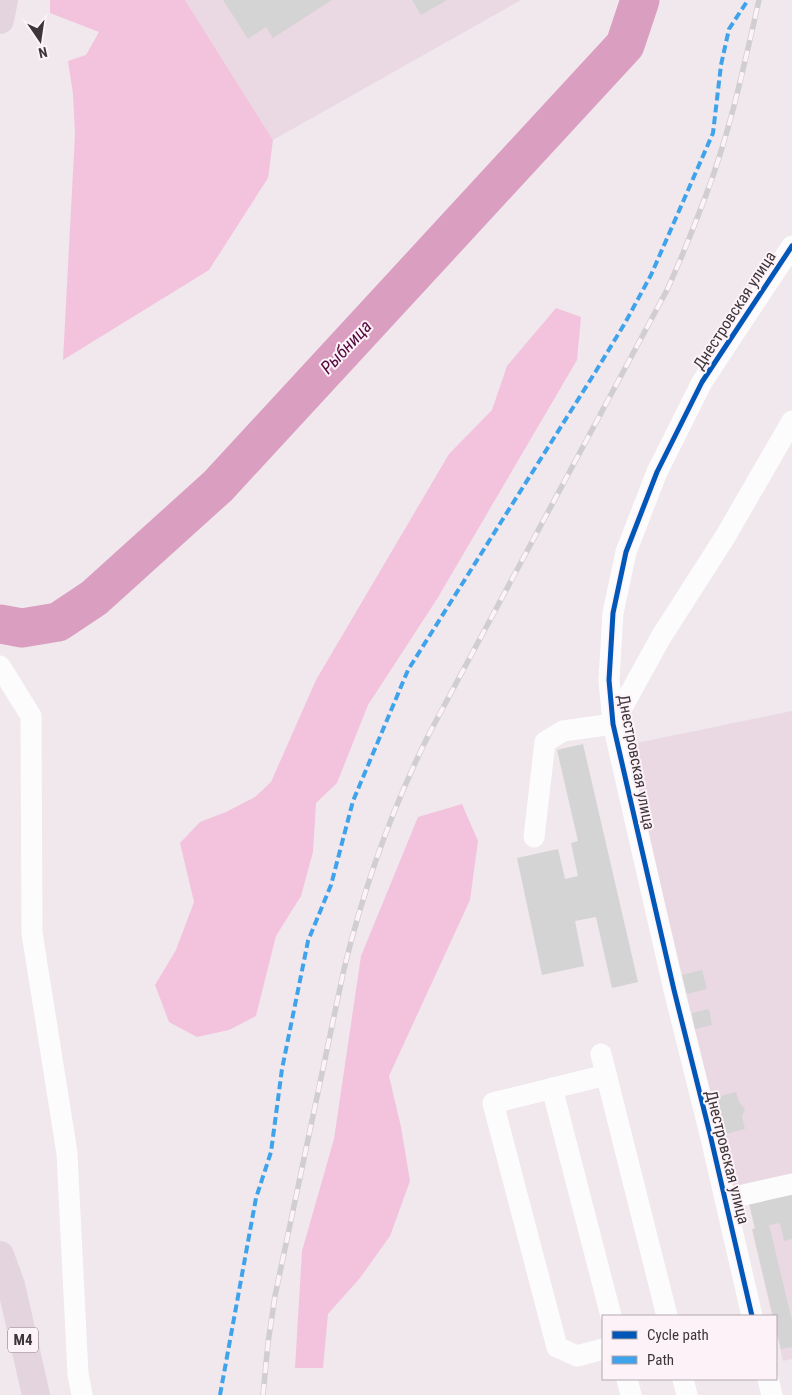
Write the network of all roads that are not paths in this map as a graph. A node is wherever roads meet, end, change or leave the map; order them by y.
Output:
1 (4, 0) edge
2 (0, 20) edge
3 (792, 246) edge
4 (792, 421) edge
5 (0, 666) edge
6 (614, 724) junction
7 (534, 837) dead end
8 (601, 1054) dead end
9 (606, 1075) junction
10 (552, 1088) junction
11 (792, 1184) edge
12 (726, 1199) junction
13 (0, 1255) edge
14 (5, 1274) edge
15 (610, 1315) edge
16 (667, 1315) edge
17 (752, 1315) edge
18 (602, 1349) edge
19 (627, 1380) edge
20 (683, 1380) edge
21 (768, 1380) edge
22 (36, 1395) edge
23 (82, 1395) edge
24 (631, 1395) edge
25 (687, 1395) edge
26 (772, 1395) edge

1 - 2 highway
3 - 6 street, Днестровская улица
4 - 6 street
5 - 23 street
6 - 7 street
6 - 12 street, Днестровская улица
8 - 9 street
9 - 10 street
9 - 16 street
10 - 15 street
10 - 18 street
11 - 12 street
12 - 17 street, Днестровская улица
13 - 14 highway, M4
14 - 22 highway, M4
19 - 24 street
20 - 25 street
21 - 26 street

